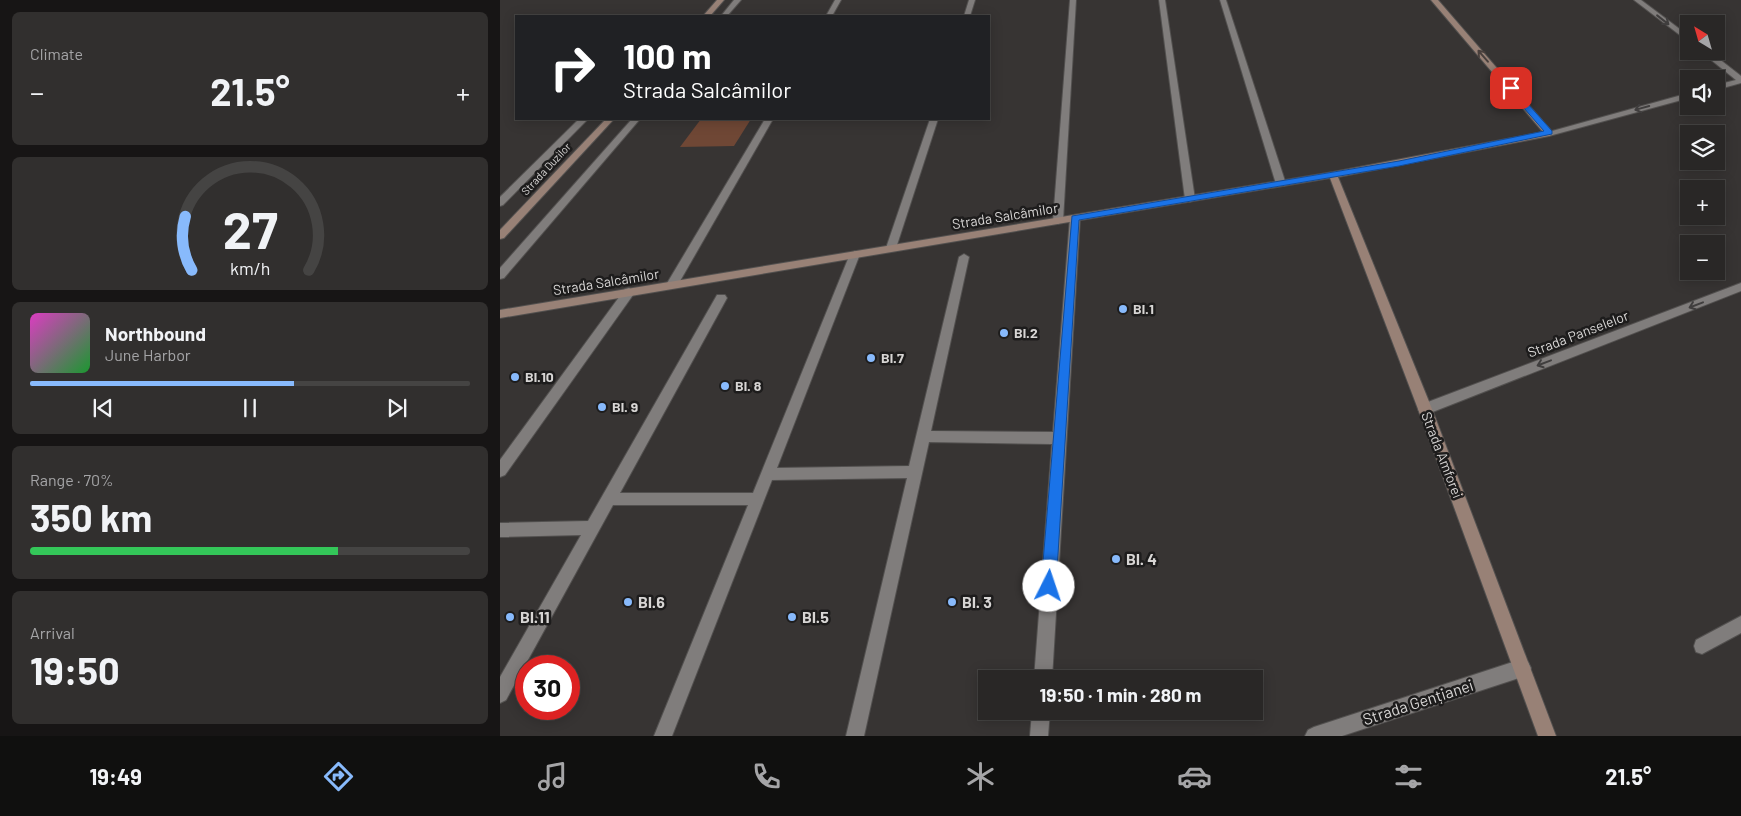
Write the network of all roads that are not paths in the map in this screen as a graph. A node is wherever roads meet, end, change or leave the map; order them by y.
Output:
1 (721, 0) edge
2 (738, 0) edge
3 (838, 0) edge
4 (972, 0) edge
5 (1073, 0) edge
6 (1162, 0) edge
7 (1223, 0) edge
8 (1434, 0) edge
9 (1637, 0) edge
10 (707, 15) edge
11 (725, 15) edge
12 (830, 15) edge
13 (967, 15) edge
14 (1680, 33) edge
15 (1715, 60) edge
16 (1741, 81) edge
17 (1725, 85) edge
18 (1680, 97) edge
19 (583, 120) edge
20 (609, 120) edge
21 (635, 120) edge
22 (768, 120) edge
23 (934, 120) edge
24 (1549, 132) junction
25 (1333, 175) junction
26 (1281, 184) junction
27 (1190, 199) junction
28 (500, 203) edge
29 (1075, 218) junction
30 (1058, 221) junction
31 (500, 236) edge
32 (891, 248) junction
33 (855, 254) junction
34 (964, 256) dead end
35 (500, 275) edge
36 (672, 285) junction
37 (1741, 287) edge
38 (629, 292) junction
39 (721, 298) dead end
40 (500, 314) edge
41 (1425, 409) junction
42 (922, 436) junction
43 (1058, 438) junction
44 (500, 471) edge
45 (914, 472) junction
46 (767, 474) junction
47 (609, 499) junction
48 (758, 499) junction
49 (593, 528) junction
50 (500, 530) edge
51 (1741, 624) edge
52 (1702, 646) dead end
53 (1522, 668) junction
54 (1044, 670) edge
55 (500, 694) edge
56 (1040, 720) edge
57 (663, 736) edge
58 (855, 736) edge
59 (1039, 736) edge
60 (1314, 736) edge
61 (1547, 736) edge

1 - 10 street
2 - 11 street
3 - 12 street
4 - 13 street
5 - 30 street
6 - 27 street
7 - 26 street
24 -> 8 street
9 -> 14 street
15 - 16 street
16 - 17 street
18 -> 24 street, Strada Salcâmilor
19 - 28 street
20 - 31 street, Strada Duzilor
21 - 35 street
22 - 36 street
23 - 32 street
24 - 25 street, Strada Salcâmilor
25 - 26 street, Strada Salcâmilor
25 - 41 street, Strada Amforei
26 - 27 street, Strada Salcâmilor
27 - 29 street, Strada Salcâmilor
29 - 30 street, Strada Salcâmilor
29 - 43 street
30 - 32 street, Strada Salcâmilor
32 - 33 street, Strada Salcâmilor
33 - 36 street, Strada Salcâmilor
33 - 46 street
34 - 42 street
36 - 38 street, Strada Salcâmilor
37 -> 41 street, Strada Panselelor
38 - 40 street, Strada Salcâmilor
38 - 44 street
39 - 47 street
41 - 53 street, Strada Amforei
42 - 43 street
42 - 45 street
43 - 54 street
45 - 46 street
45 - 58 street
46 - 48 street
47 - 48 street
47 - 49 street
48 - 57 street
49 - 50 street
49 - 55 street
51 - 52 street
53 - 60 street, Strada Gențianei
53 - 61 street, Strada Amforei
56 - 59 street

